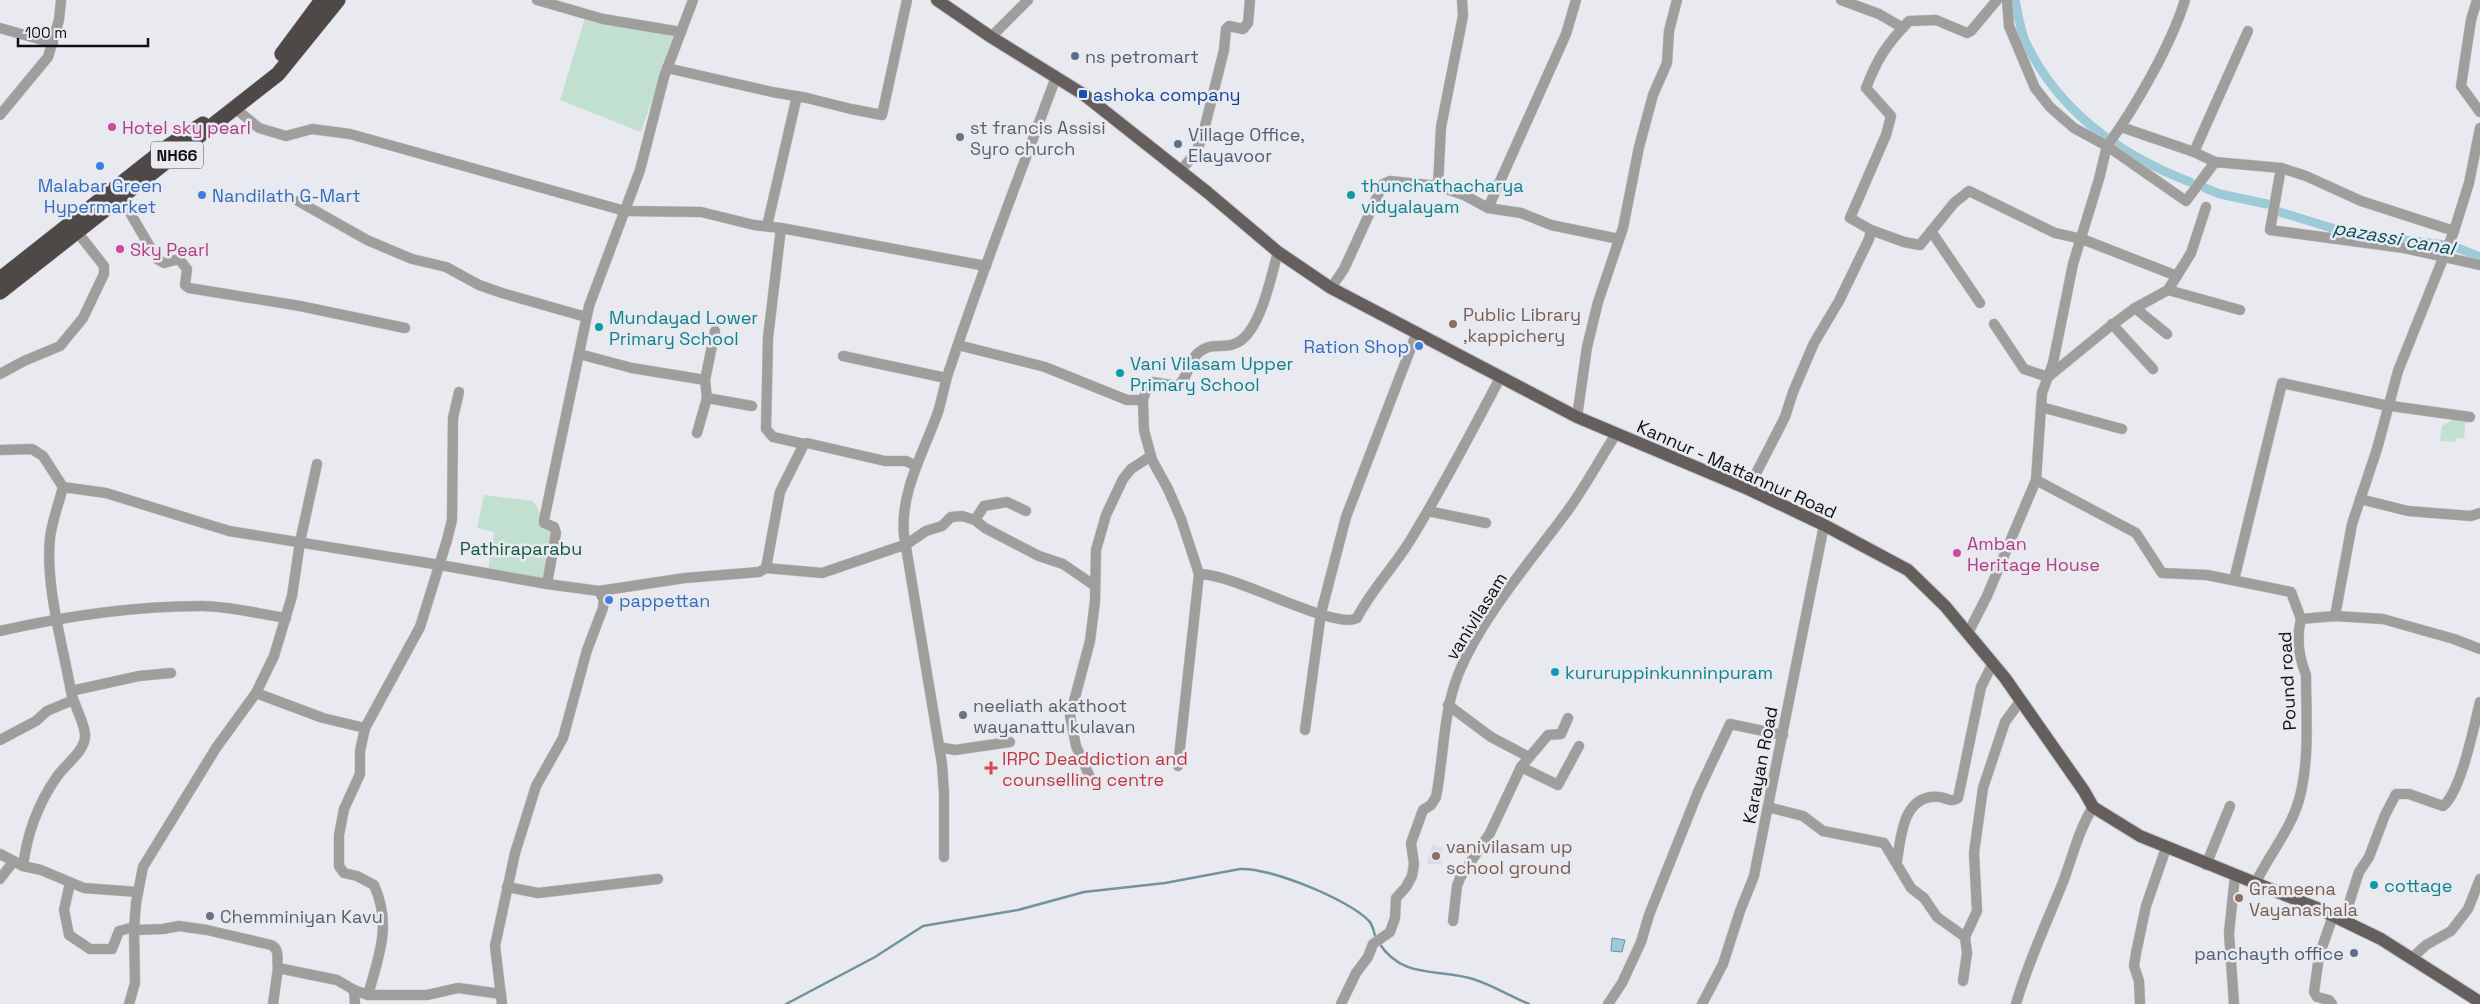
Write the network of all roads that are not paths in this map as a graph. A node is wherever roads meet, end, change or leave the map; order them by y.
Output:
1 (61, 0) edge
2 (322, 0) edge
3 (338, 0) edge
4 (537, 0) edge
5 (693, 0) edge
6 (907, 0) edge
7 (937, 0) edge
8 (1028, 0) edge
9 (1250, 0) edge
10 (1462, 0) edge
11 (1576, 0) edge
12 (1677, 0) edge
13 (1840, 0) edge
14 (1997, 0) edge
15 (2007, 0) edge
16 (2185, 0) edge
17 (2477, 0) edge
18 (0, 28) edge
19 (1903, 28) junction
20 (2248, 31) dead end
21 (682, 32) junction
22 (991, 37) junction
23 (53, 42) junction
24 (667, 68) junction
25 (1056, 77) junction
26 (797, 96) junction
27 (236, 109) junction
28 (2480, 112) edge
29 (0, 115) edge
30 (2121, 127) junction
31 (2480, 128) edge
32 (2107, 145) junction
33 (2194, 152) junction
34 (2215, 162) junction
35 (2281, 168) junction
36 (1180, 171) junction
37 (1438, 186) junction
38 (122, 199) junction
39 (298, 202) dead end
40 (2206, 207) dead end
41 (1488, 208) junction
42 (625, 211) junction
43 (767, 226) junction
44 (781, 228) junction
45 (1871, 230) junction
46 (1931, 231) junction
47 (78, 233) junction
48 (2453, 234) junction
49 (1619, 239) junction
50 (2082, 239) junction
51 (1278, 252) junction
52 (2443, 255) junction
53 (2480, 265) edge
54 (986, 266) junction
55 (2177, 276) junction
56 (0, 280) edge
57 (1332, 288) junction
58 (2168, 290) junction
59 (0, 292) edge
60 (1980, 303) dead end
61 (2135, 308) junction
62 (2240, 310) dead end
63 (586, 317) junction
64 (1994, 324) dead end
65 (2112, 324) junction
66 (405, 328) dead end
67 (715, 331) dead end
68 (1416, 332) junction
69 (2167, 334) dead end
70 (958, 345) junction
71 (579, 354) junction
72 (843, 356) dead end
73 (2153, 369) dead end
74 (0, 374) edge
75 (2048, 377) junction
76 (946, 378) junction
77 (1500, 378) junction
78 (705, 380) junction
79 (460, 392) dead end
80 (707, 398) junction
81 (1143, 400) junction
82 (752, 406) dead end
83 (2390, 406) junction
84 (2041, 407) junction
85 (2470, 417) dead end
86 (1577, 418) junction
87 (2122, 429) dead end
88 (697, 433) dead end
89 (1616, 434) junction
90 (804, 444) junction
91 (0, 450) edge
92 (1151, 456) junction
93 (317, 464) dead end
94 (916, 466) junction
95 (2036, 480) junction
96 (64, 487) junction
97 (1748, 489) junction
98 (2360, 499) junction
99 (1026, 511) dead end
100 (1428, 511) junction
101 (2480, 513) edge
102 (975, 520) junction
103 (1486, 523) dead end
104 (1824, 525) junction
105 (300, 542) junction
106 (907, 544) junction
107 (440, 564) junction
108 (766, 568) junction
109 (1199, 574) junction
110 (2234, 580) junction
111 (547, 584) junction
112 (1095, 586) junction
113 (599, 591) junction
114 (1321, 613) junction
115 (2335, 616) junction
116 (56, 618) junction
117 (286, 618) junction
118 (2301, 619) junction
119 (0, 631) edge
120 (1968, 633) junction
121 (2480, 649) edge
122 (1993, 663) junction
123 (170, 673) dead end
124 (256, 693) junction
125 (72, 696) junction
126 (2020, 700) junction
127 (2480, 702) edge
128 (1448, 705) junction
129 (1568, 718) dead end
130 (365, 728) junction
131 (1305, 730) dead end
132 (1783, 735) junction
133 (0, 740) edge
134 (1010, 742) dead end
135 (1579, 746) dead end
136 (939, 747) junction
137 (1529, 757) junction
138 (1178, 766) dead end
139 (1521, 767) junction
140 (1093, 784) dead end
141 (2230, 806) dead end
142 (1768, 807) junction
143 (2093, 807) junction
144 (2166, 848) junction
145 (0, 854) edge
146 (944, 857) dead end
147 (1897, 861) junction
148 (18, 864) junction
149 (2206, 865) junction
150 (2235, 876) junction
151 (0, 879) edge
152 (658, 879) dead end
153 (2480, 879) edge
154 (70, 883) junction
155 (2255, 884) junction
156 (507, 887) junction
157 (138, 892) junction
158 (2338, 919) junction
159 (1453, 921) dead end
160 (134, 929) junction
161 (1965, 937) junction
162 (2410, 959) junction
163 (278, 968) junction
164 (1963, 981) dead end
165 (354, 990) junction
166 (368, 994) junction
167 (501, 999) edge
168 (2480, 1002) edge
169 (129, 1004) edge
170 (273, 1004) edge
171 (355, 1004) edge
172 (1342, 1004) edge
173 (1608, 1004) edge
174 (1702, 1004) edge
175 (2016, 1004) edge
176 (2140, 1004) edge
177 (2234, 1004) edge
178 (2332, 1004) edge

1 - 23 street
2 - 56 highway
3 - 27 highway, NH66
4 - 21 street
5 - 21 street
6 - 26 street
7 - 22 main road, Kannur - Mattannur Road
8 - 22 street
9 - 36 street
10 - 37 street
11 - 41 street
12 - 49 street
13 - 19 street
14 - 19 street
15 - 32 street
16 - 30 street
17 - 28 street
18 - 23 street
19 - 45 street
20 - 33 street
21 - 24 street
22 - 25 main road, Kannur - Mattannur Road
23 - 29 street
24 - 26 street
24 - 42 street
25 - 36 main road, Kannur - Mattannur Road
25 - 54 street
26 - 43 street
27 - 38 highway, NH66
27 - 42 street
30 - 32 street
30 - 33 street
31 - 48 street
32 - 34 street
32 - 50 street
33 - 34 street
34 - 35 street
35 - 48 street
35 - 52 street
36 - 51 main road, Kannur - Mattannur Road
37 - 41 street
37 - 57 street
38 - 47 highway, NH66
38 - 66 street
39 - 63 street
40 - 55 street
41 - 49 street
42 - 43 street
42 - 63 street
43 - 44 street
44 - 54 street
44 - 90 street
45 - 46 street
45 - 97 street
46 - 50 street
46 - 60 street
47 - 59 highway, NH66
47 - 74 street
48 - 52 street
49 - 86 street
50 - 55 street
50 - 75 street
51 - 57 main road, Kannur - Mattannur Road
51 - 81 street
52 - 53 street
52 - 83 street
54 - 70 street
55 - 58 street
57 - 68 main road, Kannur - Mattannur Road
58 - 61 street
58 - 62 street
61 - 65 street
61 - 69 street
63 - 71 street
64 - 75 street
65 - 73 street
65 - 75 street
67 - 78 street
68 - 77 main road, Kannur - Mattannur Road
68 - 114 street
70 - 76 street
70 - 81 street
71 - 78 street
71 - 111 street
72 - 76 street
75 - 84 street
76 - 94 street
77 - 86 main road, Kannur - Mattannur Road
77 - 100 street
78 - 80 street
79 - 107 street
80 - 82 street
80 - 88 street
81 - 92 street
83 - 85 street
83 - 98 street
83 - 110 street
84 - 87 street
84 - 95 street
86 - 89 main road, Kannur - Mattannur Road
89 - 97 main road, Kannur - Mattannur Road
89 - 128 street, vanivilasam
90 - 94 street
90 - 108 street
91 - 96 street
92 - 109 street
92 - 112 street
93 - 105 street
94 - 106 street
95 - 110 street
95 - 120 street
96 - 105 street
96 - 116 street
97 - 104 main road, Kannur - Mattannur Road
98 - 101 street
98 - 115 street
99 - 102 street
100 - 103 street
100 - 114 street
102 - 106 street
102 - 112 street
104 - 120 main road, Kannur - Mattannur Road
104 - 132 street, Karayan Road
105 - 107 street
105 - 117 street
106 - 108 street
106 - 136 street
107 - 111 street
107 - 130 street
108 - 113 street
109 - 114 street
109 - 138 street
110 - 118 street
111 - 113 street
112 - 140 street
113 - 156 street
114 - 131 street
115 - 118 street, Pound road
115 - 121 street, Pound road
116 - 117 street
116 - 119 street
116 - 125 street
117 - 124 street
118 - 155 street, Pound road
120 - 122 main road, Kannur - Mattannur Road
122 - 126 main road, Kannur - Mattannur Road
122 - 147 street
123 - 125 street
124 - 130 street
124 - 157 street
125 - 133 street
125 - 148 street
126 - 143 main road, Kannur - Mattannur Road
126 - 161 street
127 - 158 street
128 - 137 street
128 - 172 street, vanivilasam
129 - 137 street
130 - 166 street
132 - 142 street, Karayan Road
132 - 173 street
134 - 136 street
135 - 139 street
136 - 146 street
137 - 139 street
139 - 159 street
141 - 149 street
142 - 147 street
142 - 174 street, Karayan Road
143 - 144 main road, Kannur - Mattannur Road
143 - 175 street
144 - 149 main road, Kannur - Mattannur Road
144 - 176 street
145 - 148 street
147 - 161 street
148 - 151 street
148 - 154 street
149 - 150 main road, Kannur - Mattannur Road
150 - 155 main road, Kannur - Mattannur Road
150 - 177 street
152 - 156 street
153 - 162 street
154 - 157 street
154 - 160 street
155 - 158 main road, Kannur - Mattannur Road
156 - 167 street
157 - 160 street
158 - 162 main road, Kannur - Mattannur Road
158 - 178 street
160 - 163 street
160 - 169 street
161 - 164 street
162 - 168 main road, Kannur - Mattannur Road
163 - 165 street
163 - 170 street
165 - 166 street
165 - 171 street
166 - 167 street

